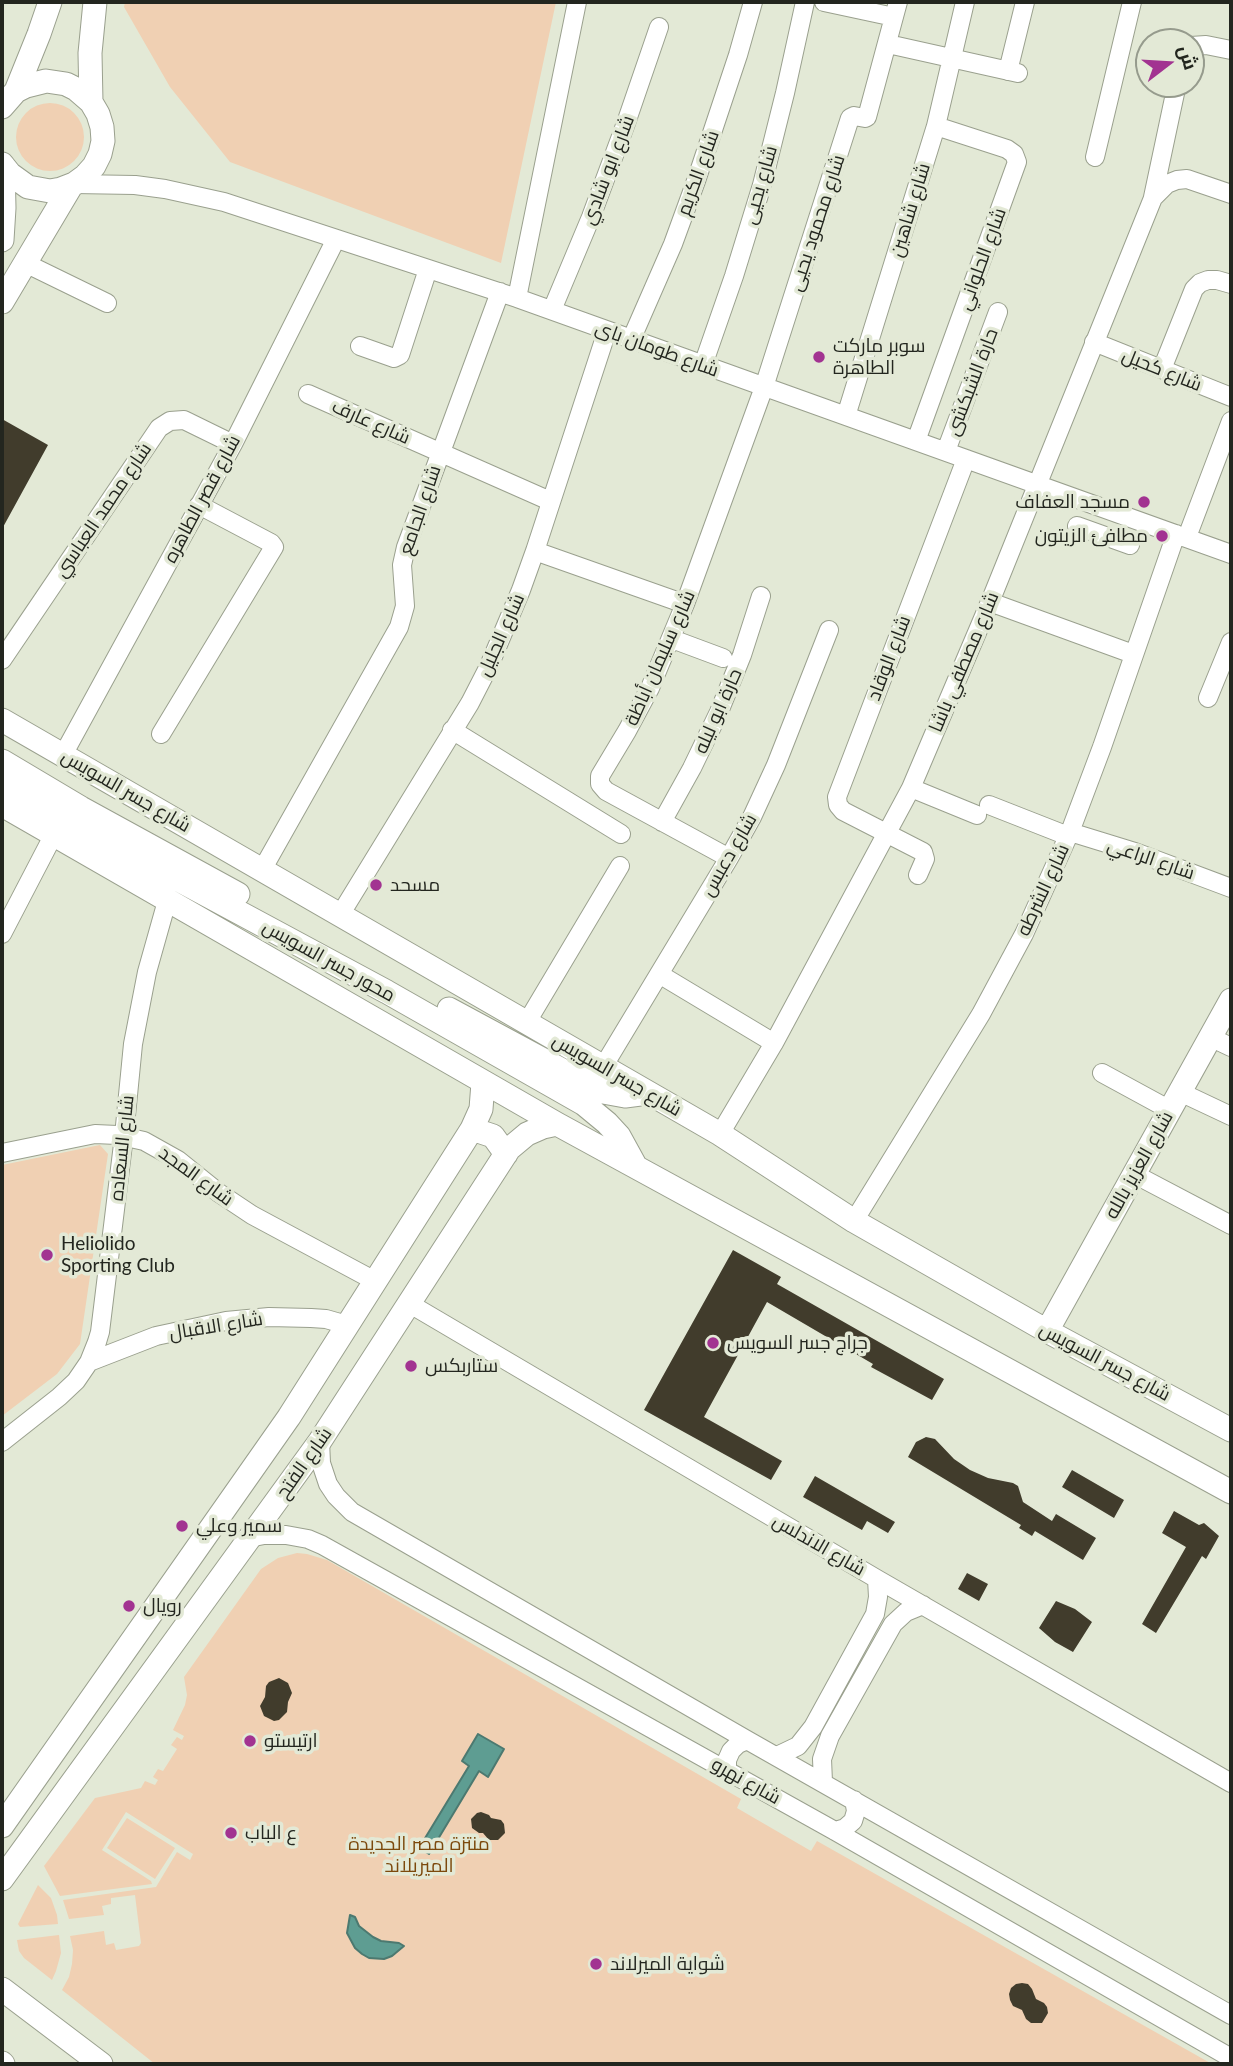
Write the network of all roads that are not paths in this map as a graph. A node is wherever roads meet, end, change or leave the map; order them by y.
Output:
1 (50, 2) edge
2 (95, 2) edge
3 (577, 2) edge
4 (753, 2) edge
5 (804, 2) edge
6 (824, 2) edge
7 (965, 2) edge
8 (1025, 2) edge
9 (1132, 2) edge
10 (896, 10) edge
11 (659, 27) dead end
12 (888, 44) junction
13 (1205, 45) edge
14 (1231, 50) edge
15 (953, 59) junction
16 (1174, 98) edge
17 (9, 99) edge
18 (91, 103) junction
19 (936, 126) junction
20 (1095, 157) dead end
21 (2, 165) edge
22 (73, 185) junction
23 (1231, 194) edge
24 (1153, 198) junction
25 (336, 239) junction
26 (2, 240) edge
27 (25, 263) junction
28 (428, 269) junction
29 (1231, 284) edge
30 (509, 295) junction
31 (2, 302) edge
32 (107, 303) dead end
33 (552, 310) junction
34 (998, 312) dead end
35 (607, 331) junction
36 (631, 340) junction
37 (1094, 342) junction
38 (360, 346) dead end
39 (703, 365) junction
40 (1162, 369) junction
41 (764, 387) junction
42 (308, 394) dead end
43 (1231, 397) edge
44 (846, 416) junction
45 (1231, 421) edge
46 (916, 441) junction
47 (233, 444) junction
48 (946, 451) junction
49 (441, 453) junction
50 (966, 458) junction
51 (1036, 484) junction
52 (550, 501) junction
53 (199, 505) junction
54 (1117, 513) junction
55 (1077, 526) dead end
56 (1181, 536) junction
57 (1108, 537) junction
58 (1130, 545) dead end
59 (535, 551) junction
60 (1231, 554) edge
61 (761, 596) dead end
62 (990, 601) junction
63 (685, 604) junction
64 (829, 630) dead end
65 (671, 639) junction
66 (1231, 642) edge
67 (1133, 654) junction
68 (723, 658) dead end
69 (2, 660) edge
70 (1209, 698) dead end
71 (2, 720) edge
72 (452, 730) junction
73 (161, 734) dead end
74 (63, 755) junction
75 (2, 761) edge
76 (2, 779) edge
77 (911, 788) junction
78 (2, 805) edge
79 (662, 822) junction
80 (621, 834) dead end
81 (887, 834) junction
82 (1069, 834) junction
83 (53, 836) junction
84 (729, 858) junction
85 (620, 866) dead end
86 (262, 870) junction
87 (918, 875) dead end
88 (1231, 888) edge
89 (167, 901) junction
90 (340, 915) junction
91 (2, 934) edge
92 (659, 974) junction
93 (1231, 1000) edge
94 (527, 1022) junction
95 (1221, 1042) edge
96 (774, 1043) junction
97 (603, 1067) junction
98 (1102, 1073) dead end
99 (483, 1083) junction
100 (648, 1093) junction
101 (1175, 1101) junction
102 (1231, 1116) edge
103 (557, 1125) junction
104 (472, 1129) junction
105 (720, 1134) junction
106 (124, 1136) junction
107 (2, 1153) edge
108 (506, 1154) junction
109 (636, 1167) junction
110 (1134, 1174) junction
111 (854, 1221) junction
112 (1231, 1225) edge
113 (376, 1281) junction
114 (410, 1304) junction
115 (347, 1325) junction
116 (1047, 1331) junction
117 (89, 1362) junction
118 (289, 1417) junction
119 (1231, 1430) edge
120 (320, 1441) junction
121 (2, 1442) edge
122 (1231, 1492) edge
123 (249, 1538) junction
124 (877, 1579) junction
125 (923, 1605) junction
126 (747, 1740) junction
127 (777, 1756) junction
128 (727, 1770) junction
129 (823, 1782) junction
130 (1231, 1783) edge
131 (854, 1800) junction
132 (2, 1826) edge
133 (835, 1830) junction
134 (2, 1879) edge
135 (7, 1997) edge
136 (1231, 2015) edge
137 (1231, 2058) edge
138 (101, 2064) edge

1 - 17 main road
2 - 18 main road
3 - 30 street
4 - 36 street, شارع الكريم
5 - 39 street, شارع يحيى
6 - 10 street
7 - 15 street, شارع شاهين
8 - 15 street
9 - 20 street
10 - 12 street
11 - 33 street, شارع ابو شادي
12 - 15 street
12 - 41 street, شارع محمود يحيى
13 - 14 street
15 - 19 street, شارع شاهين
16 - 24 street, شارع مصطفي باشا
17 - 18 main road
18 - 22 main road
19 - 44 street, شارع شاهين
19 - 46 street, شارع الحلواني
21 - 22 main road
21 - 26 main road
22 - 25 street, شارع طومان باى
22 - 27 main road
23 - 24 street
24 - 37 street, شارع مصطفي باشا
25 - 28 street, شارع طومان باى
25 - 47 street, شارع قصر الطاهره
27 - 31 main road
27 - 32 street
28 - 30 street, شارع طومان باى
28 - 38 street
29 - 40 street
30 - 33 street, شارع طومان باى
30 - 49 street, شارع الجامع
33 - 35 street, شارع طومان باى
34 - 48 street, حارة الشبكشى
35 - 36 street, شارع طومان باى
35 - 52 street, شارع الجليل
36 - 39 street, شارع طومان باى
37 - 40 street, شارع كحيل
37 - 51 street, شارع مصطفي باشا
39 - 41 street, شارع طومان باى
40 - 43 street, شارع كحيل
41 - 44 street, شارع طومان باى
41 - 63 street, شارع سليمان أباظة
42 - 49 street, شارع عارف
44 - 46 street, شارع طومان باى
45 - 56 street, شارع الشرطه
46 - 48 street, شارع طومان باى
47 - 53 street, شارع قصر الطاهره
47 - 69 street, شارع محمد العباسي
48 - 50 street, شارع طومان باى
49 - 52 street, شارع عارف
49 - 86 street, شارع الجامع
50 - 51 street, شارع طومان باى
50 - 81 street, شارع الوقاد
51 - 54 street, شارع طومان باى
51 - 62 street, شارع مصطفي باشا
52 - 59 street, شارع الجليل
53 - 73 street
53 - 74 street, شارع قصر الطاهره
54 - 56 street, شارع طومان باى
54 - 57 street
55 - 57 street
56 - 60 street, شارع طومان باى
56 - 67 street, شارع الشرطه
57 - 58 street
59 - 63 street
59 - 72 street, شارع الجليل
61 - 79 street, حارة ابو ليله
62 - 67 street
62 - 77 street, شارع مصطفي باشا
63 - 65 street, شارع سليمان أباظة
64 - 84 street, شارع دعبس
65 - 68 street
65 - 79 street, شارع سليمان أباظة
66 - 70 street
67 - 82 street, شارع الشرطه
71 - 74 main road, شارع جسر السويس
72 - 80 street
72 - 90 street, شارع الجليل
74 - 86 main road, شارع جسر السويس
75 - 100 main road, محور جسر السويس
76 - 109 main road, محور جسر السويس
77 - 81 street, شارع مصطفي باشا
77 - 82 street, شارع الراعي
78 - 83 main road
79 - 84 street, شارع سليمان أباظة
81 - 87 street
81 - 96 street, شارع مصطفي باشا
82 - 88 street, شارع الراعي
82 - 111 street, شارع الشرطه
83 - 89 main road
83 - 91 street
84 - 92 street, شارع دعبس
85 - 94 street
86 - 90 main road, شارع جسر السويس
89 - 99 main road
89 - 106 street, شارع السعاده
90 - 94 main road, شارع جسر السويس
92 - 96 street
92 - 97 street, شارع دعبس
93 - 95 main road, شارع العزيز بالله
94 - 97 main road, شارع جسر السويس
95 - 101 main road, شارع العزيز بالله
96 - 105 street, شارع مصطفي باشا
97 - 100 main road, شارع جسر السويس
98 - 101 street
99 - 103 main road
99 - 104 main road, شارع الفتح
100 - 105 main road, شارع جسر السويس
101 - 102 street
101 - 110 main road, شارع العزيز بالله
103 - 108 main road, شارع الفتح
103 - 109 main road
104 - 108 main road
104 - 113 main road, شارع الفتح
105 - 111 main road, شارع جسر السويس
106 - 107 street, شارع المجد
106 - 113 street, شارع المجد
106 - 117 street, شارع السعاده
108 - 114 main road, شارع الفتح
109 - 122 main road
110 - 112 street
110 - 116 main road, شارع العزيز بالله
111 - 116 main road, شارع جسر السويس
113 - 115 main road, شارع الفتح
114 - 120 main road, شارع الفتح
114 - 124 street, شارع الاندلس
115 - 117 street, شارع الاقبال
115 - 118 main road, شارع الفتح
116 - 119 main road, شارع جسر السويس
117 - 121 street, شارع السعاده
118 - 120 main road
118 - 132 main road, شارع الفتح
120 - 123 main road, شارع الفتح
120 - 126 street, شارع نهرو
123 - 128 street, شارع نهرو
123 - 134 main road, شارع الفتح
124 - 125 street, شارع الاندلس
124 - 127 street
125 - 129 street
125 - 130 street, شارع الاندلس
126 - 127 street, شارع نهرو
126 - 128 street
127 - 129 street, شارع نهرو
128 - 133 street, شارع نهرو
129 - 131 street, شارع نهرو
131 - 133 street
131 - 136 street, شارع نهرو
133 - 137 street, شارع نهرو
135 - 138 main road

